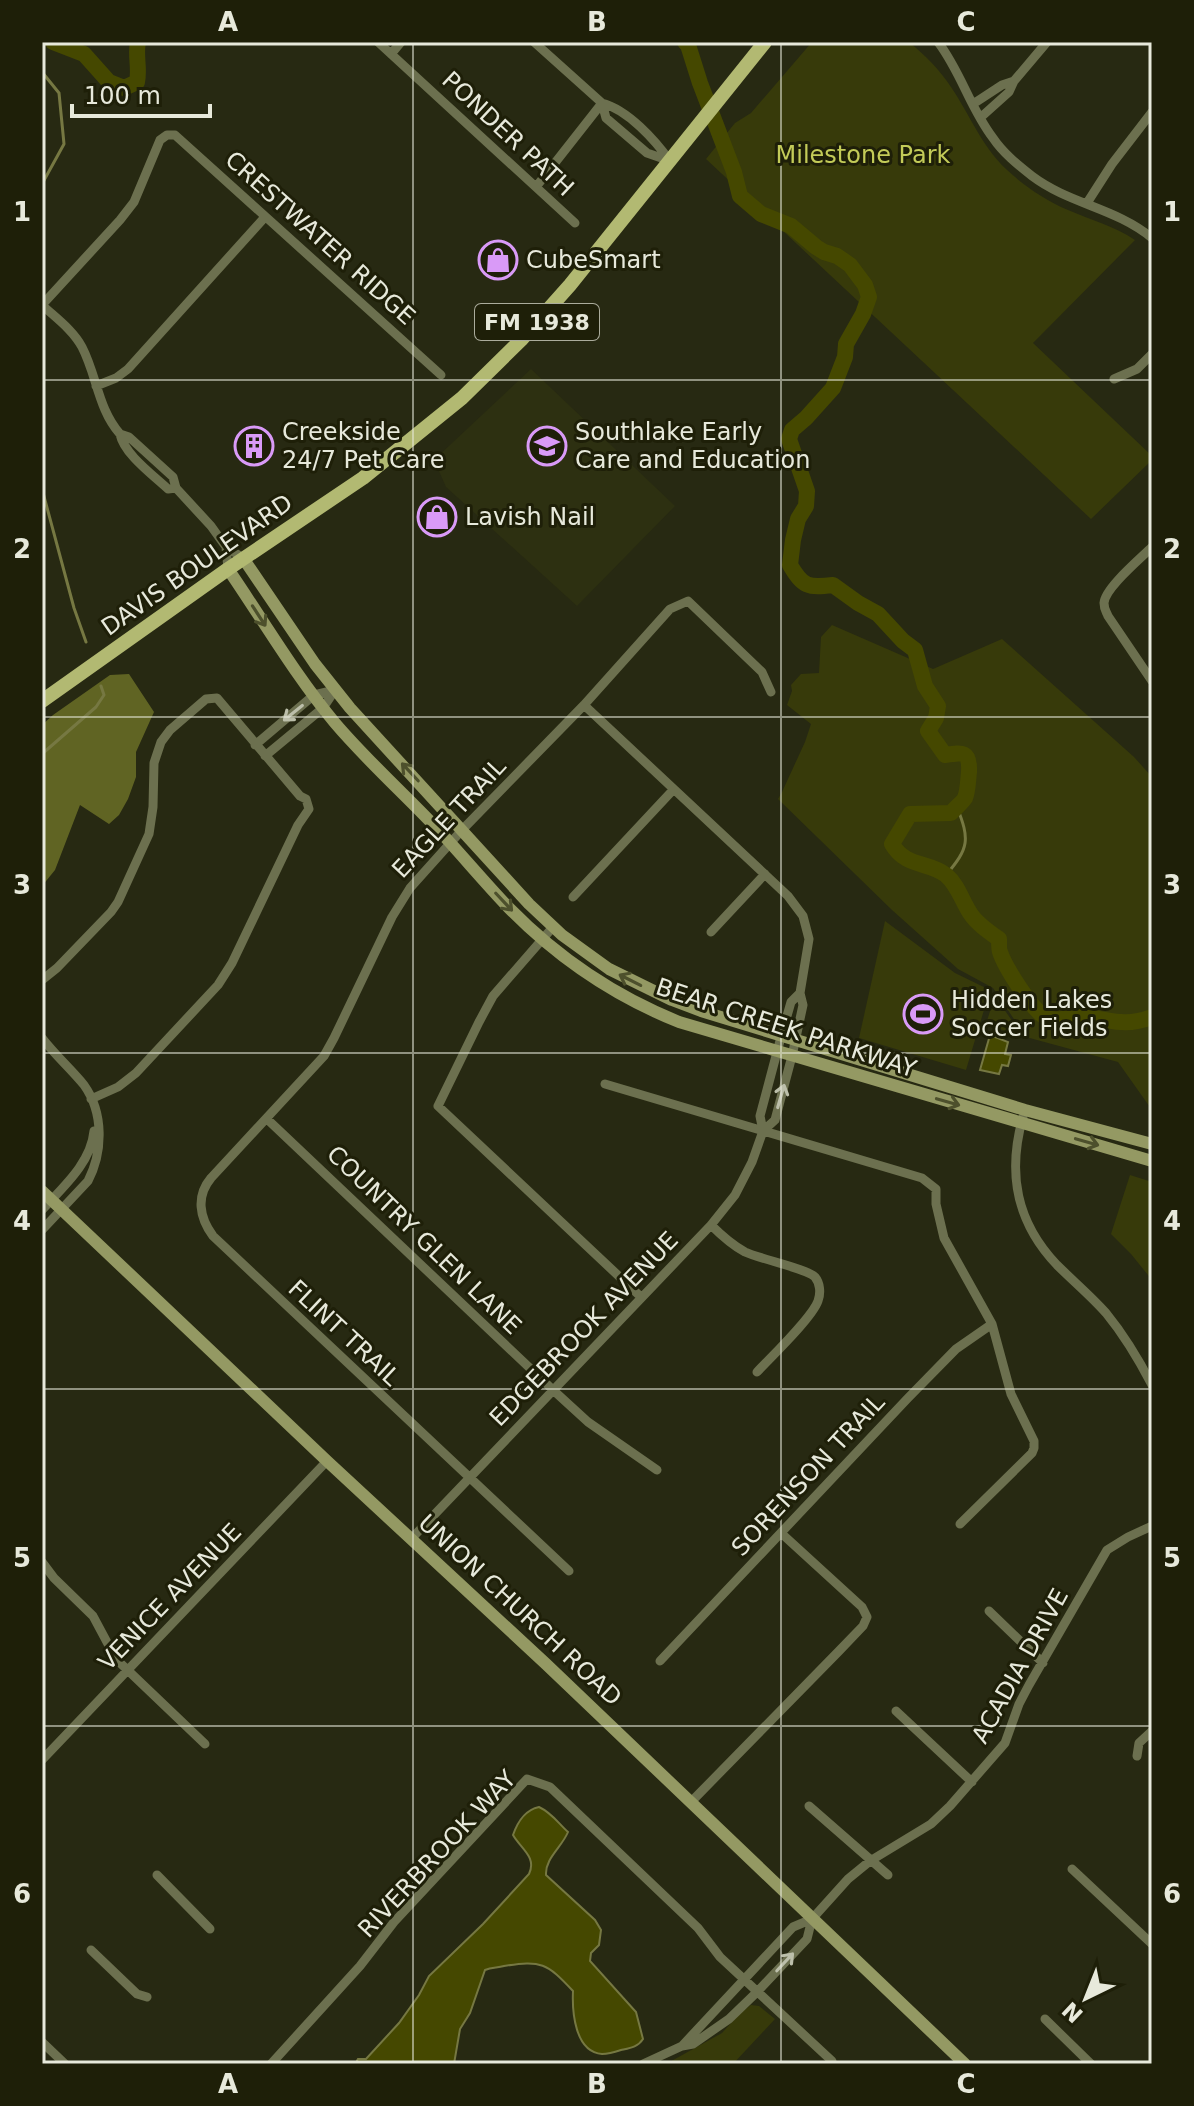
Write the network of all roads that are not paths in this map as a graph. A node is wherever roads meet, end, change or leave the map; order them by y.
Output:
1 (378, 42) edge
2 (401, 42) edge
3 (534, 42) edge
4 (765, 42) edge
5 (938, 42) edge
6 (1047, 42) edge
7 (391, 54) junction
8 (1014, 81) junction
9 (602, 103) junction
10 (973, 104) junction
11 (1152, 112) edge
12 (980, 118) junction
13 (632, 121) junction
14 (623, 132) junction
15 (670, 161) junction
16 (536, 187) junction
17 (1087, 203) junction
18 (265, 217) junction
19 (575, 223) dead end
20 (1152, 238) edge
21 (42, 305) edge
22 (1152, 354) edge
23 (441, 375) dead end
24 (1114, 379) dead end
25 (96, 386) junction
26 (226, 547) junction
27 (1152, 547) edge
28 (243, 558) junction
29 (228, 569) junction
30 (1152, 681) edge
31 (335, 690) junction
32 (771, 692) dead end
33 (314, 695) junction
34 (42, 701) edge
35 (584, 705) junction
36 (323, 708) junction
37 (255, 745) junction
38 (265, 756) junction
39 (673, 790) junction
40 (462, 830) junction
41 (451, 844) junction
42 (765, 874) junction
43 (573, 897) dead end
44 (553, 927) junction
45 (711, 932) dead end
46 (541, 939) junction
47 (42, 980) edge
48 (800, 993) junction
49 (781, 1037) junction
50 (42, 1038) edge
51 (796, 1041) junction
52 (777, 1052) junction
53 (792, 1056) junction
54 (605, 1084) dead end
55 (91, 1099) junction
56 (95, 1111) junction
57 (1023, 1116) junction
58 (267, 1119) junction
59 (763, 1131) junction
60 (1152, 1144) edge
61 (1152, 1161) edge
62 (45, 1200) edge
63 (62, 1210) junction
64 (200, 1210) joint
65 (711, 1225) junction
66 (42, 1230) edge
67 (641, 1297) junction
68 (992, 1324) junction
69 (757, 1372) dead end
70 (1152, 1385) edge
71 (553, 1390) junction
72 (327, 1461) junction
73 (657, 1470) dead end
74 (469, 1478) junction
75 (960, 1524) dead end
76 (1152, 1526) edge
77 (781, 1533) junction
78 (412, 1538) junction
79 (42, 1562) edge
80 (569, 1571) dead end
81 (989, 1611) dead end
82 (660, 1661) dead end
83 (1043, 1663) junction
84 (127, 1671) junction
85 (896, 1711) dead end
86 (1152, 1731) edge
87 (205, 1744) dead end
88 (1137, 1756) dead end
89 (42, 1760) edge
90 (972, 1782) junction
91 (691, 1802) junction
92 (809, 1806) dead end
93 (870, 1861) junction
94 (1072, 1869) dead end
95 (157, 1875) dead end
96 (888, 1875) dead end
97 (812, 1919) junction
98 (210, 1929) dead end
99 (1152, 1944) edge
100 (91, 1950) dead end
101 (744, 1979) junction
102 (757, 1992) junction
103 (147, 1997) dead end
104 (1045, 2019) dead end
105 (42, 2042) edge
106 (682, 2046) junction
107 (65, 2064) edge
108 (271, 2064) edge
109 (643, 2064) edge
110 (829, 2064) edge
111 (965, 2064) edge
112 (1091, 2064) edge

1 - 7 street, PONDER PATH
2 - 7 street
3 - 9 street
4 - 15 main road, DAVIS BOULEVARD / FM 1938
5 - 10 street
6 - 8 street
7 - 16 street, PONDER PATH
8 - 10 street
8 - 12 street
9 - 13 street
9 - 14 street
9 - 16 street
10 - 12 street
11 - 17 street
12 - 17 street
13 - 14 street
13 - 15 street
14 - 15 street
15 - 28 main road, DAVIS BOULEVARD / FM 1938
16 - 19 street, PONDER PATH
17 - 20 street
18 - 21 street, CRESTWATER RIDGE
18 - 23 street, CRESTWATER RIDGE
18 - 25 street
21 - 25 street, BEAR CREEK PARKWAY
22 - 24 street
25 - 26 street, BEAR CREEK PARKWAY
26 - 28 street, BEAR CREEK PARKWAY
26 - 29 street, BEAR CREEK PARKWAY
27 - 30 street
28 - 29 main road, DAVIS BOULEVARD / FM 1938
28 - 31 main road, BEAR CREEK PARKWAY
29 -> 33 main road, BEAR CREEK PARKWAY
29 - 34 main road, DAVIS BOULEVARD / FM 1938
31 - 33 street
31 - 36 street
40 -> 31 main road, BEAR CREEK PARKWAY
32 - 35 street, EAGLE TRAIL
33 - 36 main road, BEAR CREEK PARKWAY
33 -> 37 street
35 - 39 street, EDGEBROOK AVENUE
35 - 40 street, EAGLE TRAIL
36 - 38 street
36 - 41 main road, BEAR CREEK PARKWAY
37 - 38 street
37 - 47 street
38 - 55 street
39 - 42 street, EDGEBROOK AVENUE
39 - 43 street
40 - 41 street, EAGLE TRAIL
40 - 44 main road, BEAR CREEK PARKWAY
41 -> 46 main road, BEAR CREEK PARKWAY
41 - 58 street, EAGLE TRAIL
42 - 45 street
42 - 48 street, EDGEBROOK AVENUE
44 - 46 street
49 -> 44 main road, BEAR CREEK PARKWAY
46 - 52 main road, BEAR CREEK PARKWAY
46 - 67 street
48 - 49 street, EDGEBROOK AVENUE
48 - 51 street, EDGEBROOK AVENUE
49 - 51 main road, BEAR CREEK PARKWAY
49 - 52 street, EDGEBROOK AVENUE
50 - 55 street
51 - 53 street, EDGEBROOK AVENUE
51 - 57 main road, BEAR CREEK PARKWAY
52 - 53 main road, BEAR CREEK PARKWAY
52 - 59 street, EDGEBROOK AVENUE
53 -> 57 main road, BEAR CREEK PARKWAY
59 -> 53 street, EDGEBROOK AVENUE
54 - 59 street
55 - 56 street
56 - 62 street
56 - 63 street
57 - 60 main road, BEAR CREEK PARKWAY
57 -> 61 main road, BEAR CREEK PARKWAY
57 - 70 street
58 - 64 street, EAGLE TRAIL
58 - 71 street, COUNTRY GLEN LANE
59 - 65 street, EDGEBROOK AVENUE
59 - 68 street
62 - 63 main road, UNION CHURCH ROAD
63 - 66 street
63 - 72 main road, UNION CHURCH ROAD
64 - 74 street, FLINT TRAIL
65 - 67 street, EDGEBROOK AVENUE
65 - 69 street
67 - 71 street, EDGEBROOK AVENUE
68 - 75 street
68 - 77 street, SORENSON TRAIL
71 - 73 street, COUNTRY GLEN LANE
71 - 74 street, EDGEBROOK AVENUE
72 - 78 main road, UNION CHURCH ROAD
72 - 84 street, VENICE AVENUE
74 - 78 street, EDGEBROOK AVENUE
74 - 80 street, FLINT TRAIL
76 - 83 street, ACADIA DRIVE
77 - 82 street, SORENSON TRAIL
77 - 91 street
78 - 91 main road, UNION CHURCH ROAD
79 - 84 street
81 - 83 street
83 - 90 street, ACADIA DRIVE
84 - 87 street
84 - 89 street, VENICE AVENUE
85 - 90 street
86 - 88 street
90 - 93 street, ACADIA DRIVE
91 - 97 main road, UNION CHURCH ROAD
92 - 93 street
93 - 96 street
93 - 97 street, ACADIA DRIVE
94 - 99 street
95 - 98 street
97 - 101 street
102 -> 97 street
97 - 111 main road, UNION CHURCH ROAD
100 - 103 street
101 - 102 street
101 - 106 street
101 - 108 street, RIVERBROOK WAY
102 - 106 street
102 - 110 street
104 - 112 street
105 - 107 street
106 - 109 street

